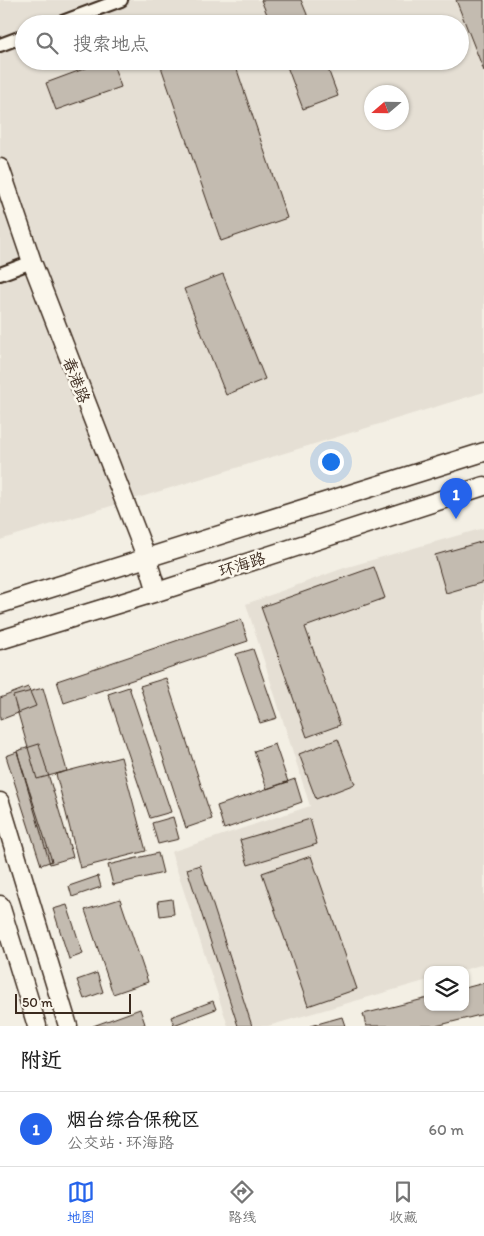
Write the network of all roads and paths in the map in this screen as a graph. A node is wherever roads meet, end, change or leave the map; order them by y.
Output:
1 (120, 0) edge
2 (81, 15) edge
3 (15, 39) edge
4 (0, 45) edge
5 (0, 168) edge
6 (32, 262) junction
7 (0, 274) edge
8 (484, 452) edge
9 (484, 486) edge
10 (147, 559) junction
11 (157, 592) junction
12 (0, 604) edge
13 (0, 640) edge
14 (0, 802) edge
15 (0, 906) edge
16 (37, 1026) edge
17 (68, 1026) edge

1 - 2 street
3 - 4 street
5 - 6 main road, 春港路
6 - 7 street
6 - 10 main road, 春港路
8 - 10 main road, 环海路
9 - 11 main road, 环海路
10 - 11 main road, 春港路
10 - 12 main road, 环海路
11 - 13 main road, 环海路
14 - 17 main road
15 - 16 main road

